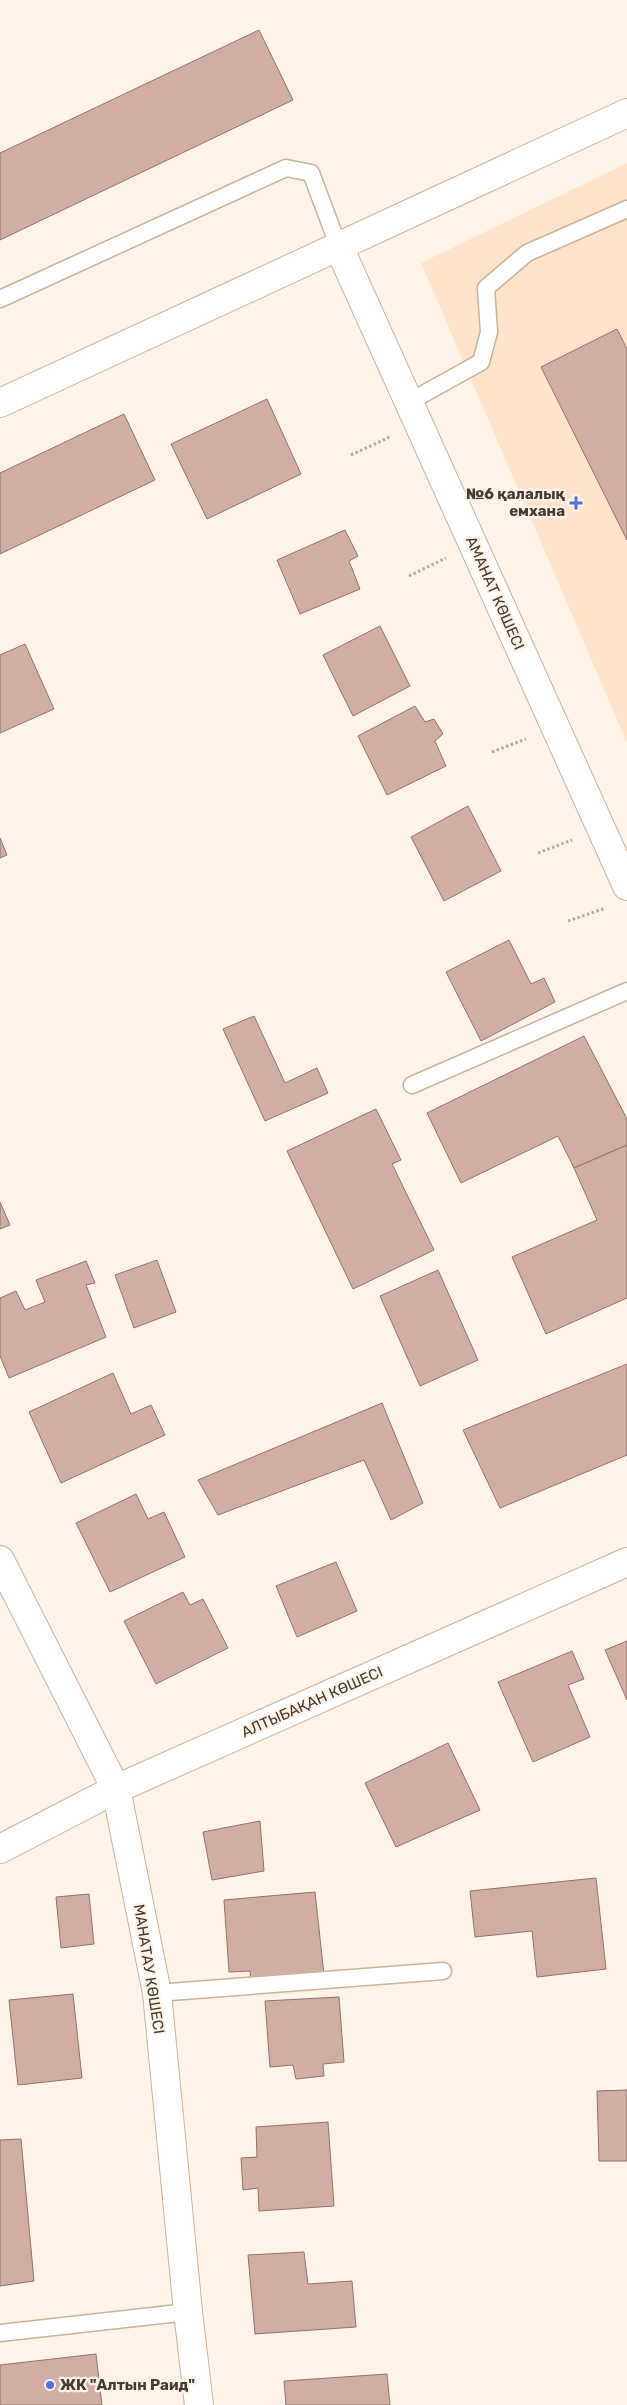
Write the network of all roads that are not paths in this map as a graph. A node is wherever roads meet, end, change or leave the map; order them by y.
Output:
1 (627, 113) edge
2 (627, 209) edge
3 (338, 245) junction
4 (0, 299) edge
5 (0, 402) edge
6 (414, 413) junction
7 (619, 896) edge
8 (627, 991) edge
9 (412, 1085) dead end
10 (0, 1560) edge
11 (627, 1562) edge
12 (116, 1789) junction
13 (0, 1849) edge
14 (443, 1971) dead end
15 (157, 1993) junction
16 (188, 2312) junction
17 (0, 2333) edge
18 (199, 2405) edge

1 - 3 street
2 - 6 lane
3 - 4 lane
3 - 5 street
3 - 6 street, АМАНАТ КӨШЕСІ
6 - 7 street, АМАНАТ КӨШЕСІ
8 - 9 lane
10 - 12 street, МАНАТАУ КӨШЕСІ
11 - 12 street, АЛТЫБАҚАН КӨШЕСІ
12 - 13 street, АЛТЫБАҚАН КӨШЕСІ
12 - 15 street, МАНАТАУ КӨШЕСІ
14 - 15 lane
15 - 16 street, МАНАТАУ КӨШЕСІ
16 - 17 lane
16 - 18 street, МАНАТАУ КӨШЕСІ

